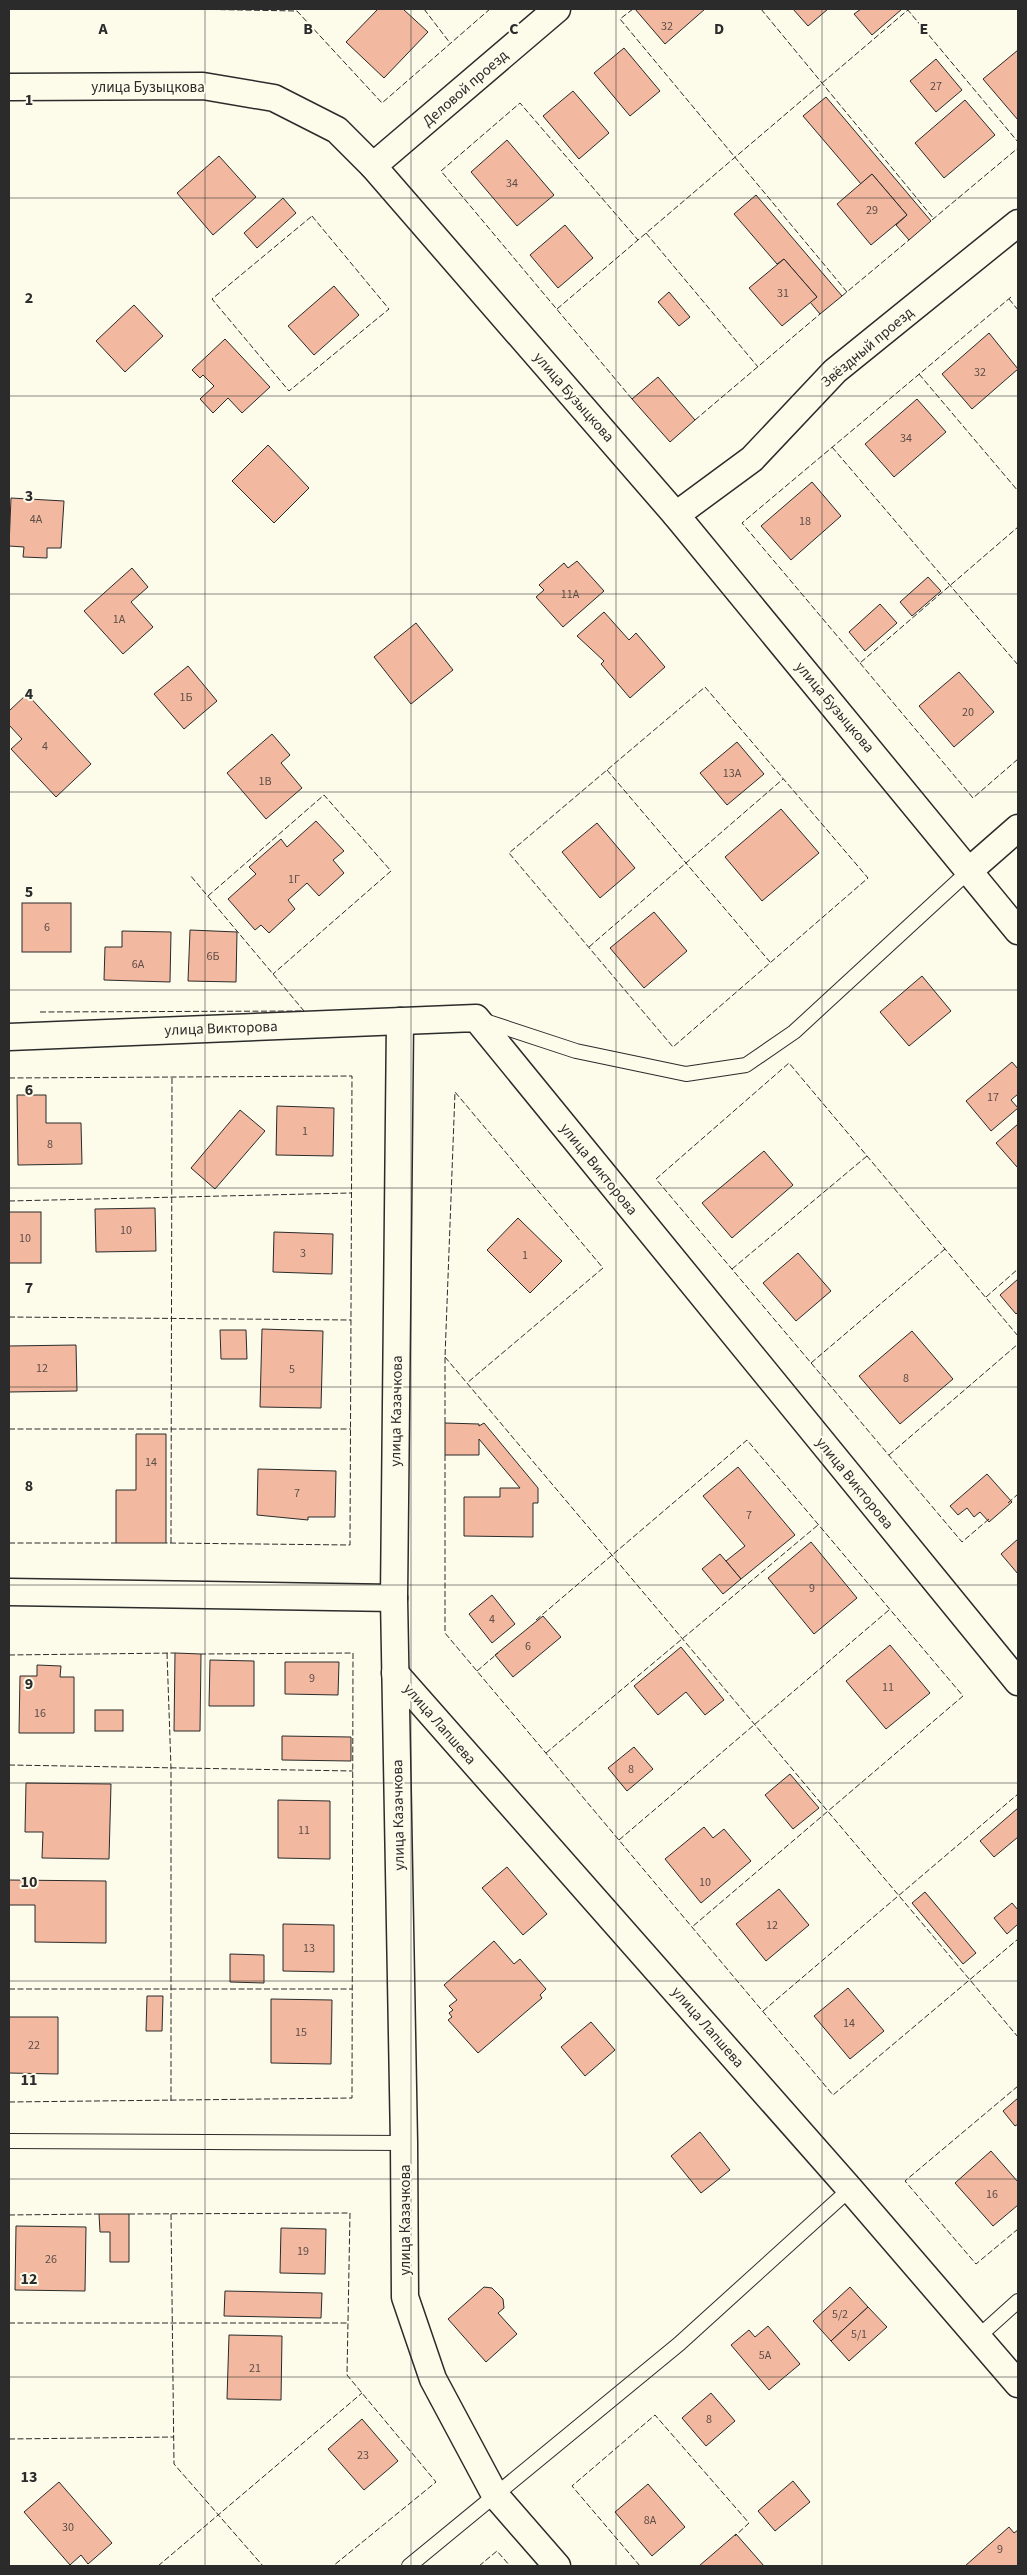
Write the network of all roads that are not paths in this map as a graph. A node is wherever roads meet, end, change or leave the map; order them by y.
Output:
1 (557, 9) edge
2 (9, 87) edge
3 (373, 166) junction
4 (1018, 223) edge
5 (676, 515) junction
6 (1018, 828) edge
7 (970, 870) junction
8 (1018, 931) edge
9 (476, 1018) junction
10 (400, 1021) junction
11 (9, 1037) edge
12 (9, 1592) edge
13 (394, 1598) junction
14 (395, 1673) junction
15 (1018, 1682) edge
16 (9, 2141) edge
17 (404, 2143) junction
18 (850, 2189) junction
19 (1018, 2301) edge
20 (978, 2337) junction
21 (1018, 2384) edge
22 (496, 2495) junction
23 (410, 2566) edge
24 (557, 2566) edge

1 - 3 street, Деловой проезд
2 - 3 street, улица Бузыцкова
3 - 5 street, улица Бузыцкова
4 - 5 street, Звёздный проезд
5 - 7 street, улица Бузыцкова
6 - 7 street
7 - 8 street, улица Бузыцкова
7 - 9 lane
9 - 10 street, улица Викторова
9 - 15 street, улица Викторова
10 - 11 street, улица Викторова
10 - 13 street, улица Казачкова
12 - 13 street
13 - 14 street, улица Казачкова
14 - 17 street, улица Казачкова
14 - 18 street, улица Лапшева
16 - 17 lane
17 - 22 street, улица Казачкова
18 - 20 street, улица Лапшева
18 - 22 lane
19 - 20 lane
20 - 21 street, улица Лапшева
22 - 23 lane
22 - 24 street, улица Казачкова

